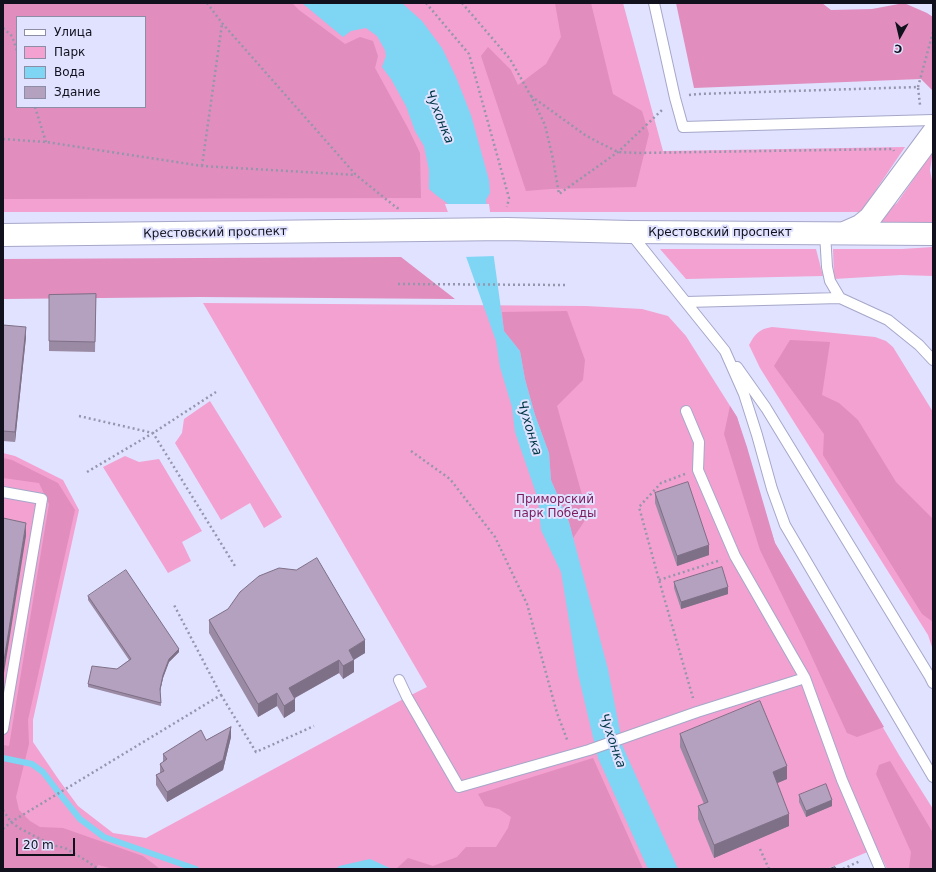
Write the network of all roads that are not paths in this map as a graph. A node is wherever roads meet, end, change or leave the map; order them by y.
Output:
1 (654, 3) edge
2 (933, 120) edge
3 (933, 134) edge
4 (630, 232) junction
5 (835, 233) junction
6 (933, 234) edge
7 (3, 235) edge
8 (840, 298) junction
9 (686, 302) junction
10 (725, 351) junction
11 (933, 360) edge
12 (686, 411) dead end
13 (3, 492) edge
14 (805, 678) junction
15 (399, 680) dead end
16 (933, 683) edge
17 (3, 729) edge
18 (933, 777) edge
19 (880, 869) edge

1 - 2 lane
3 - 5 street
4 - 5 street, Крестовский проспект
4 - 7 street, Крестовский проспект
4 - 9 lane
5 - 6 street, Крестовский проспект
5 - 8 lane
8 - 9 lane
8 - 11 lane
9 - 10 lane
10 - 16 lane
10 - 18 lane
12 - 14 lane
13 - 17 lane
14 - 15 lane
14 - 19 lane

